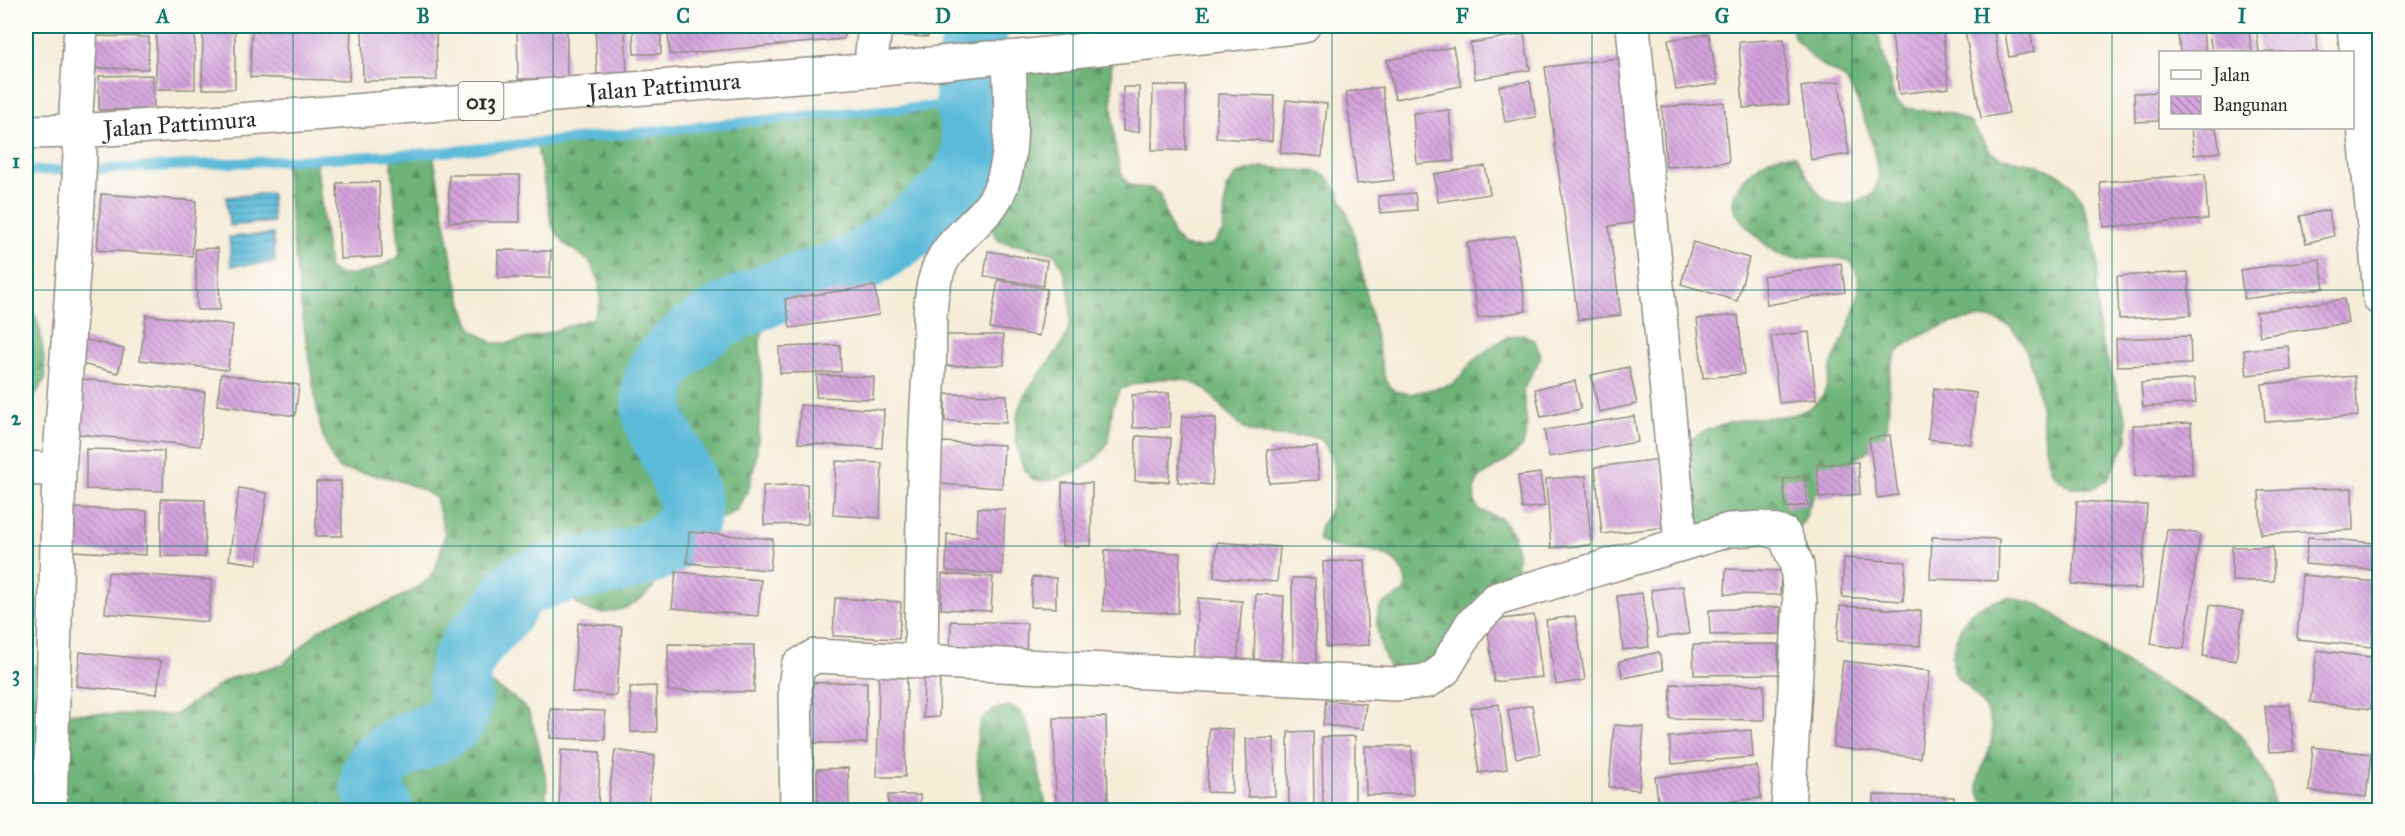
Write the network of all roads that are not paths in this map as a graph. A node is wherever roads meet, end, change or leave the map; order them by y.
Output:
1 (81, 26) edge
2 (875, 26) edge
3 (1303, 26) edge
4 (1633, 26) edge
5 (2354, 26) edge
6 (999, 58) junction
7 (874, 69) junction
8 (26, 132) edge
9 (78, 141) junction
10 (2379, 299) edge
11 (26, 468) edge
12 (59, 470) junction
13 (1681, 544) junction
14 (921, 662) junction
15 (50, 810) edge
16 (797, 810) edge
17 (1788, 810) edge

1 - 9 street
2 - 7 street
3 - 6 street, Jalan Pattimura / 013
4 - 13 street
5 - 10 street
6 - 7 street, Jalan Pattimura / 013
6 - 14 street
7 - 9 street, Jalan Pattimura / 013
8 - 9 street, Jalan Pattimura / 013
9 - 12 street
11 - 12 street
12 - 15 street
13 - 14 street
13 - 17 street
14 - 16 street

